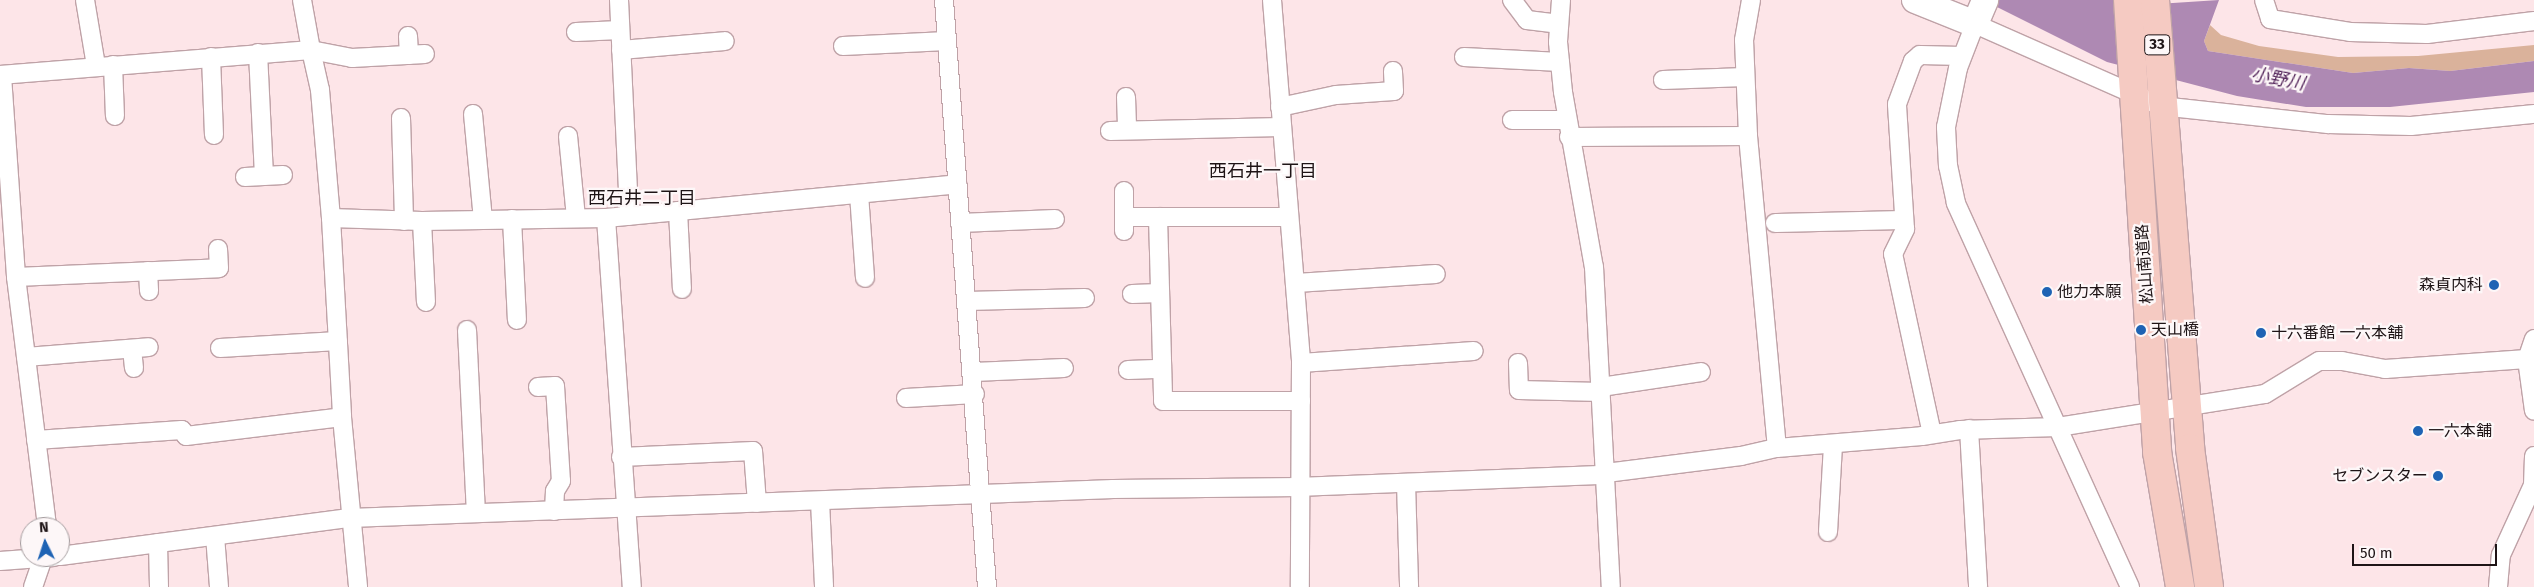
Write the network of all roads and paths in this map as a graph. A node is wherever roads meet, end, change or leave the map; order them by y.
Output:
1 (85, 0) edge
2 (302, 0) edge
3 (619, 0) edge
4 (944, 0) edge
5 (1272, 0) edge
6 (1512, 0) edge
7 (1561, 0) edge
8 (1751, 0) edge
9 (1916, 0) edge
10 (2128, 0) edge
11 (2155, 0) edge
12 (2264, 0) edge
13 (1980, 13) edge
14 (2534, 21) edge
15 (1558, 24) junction
16 (620, 30) junction
17 (576, 32) dead end
18 (408, 36) dead end
19 (725, 41) dead end
20 (947, 41) junction
21 (842, 46) dead end
22 (311, 50) junction
23 (621, 50) junction
24 (258, 53) junction
25 (1962, 56) junction
26 (211, 57) junction
27 (1464, 57) dead end
28 (1560, 62) junction
29 (104, 65) junction
30 (1393, 71) dead end
31 (1, 76) edge
32 (1745, 77) junction
33 (1663, 80) dead end
34 (2134, 90) junction
35 (1126, 97) dead end
36 (2161, 99) junction
37 (1280, 107) junction
38 (473, 114) dead end
39 (2534, 114) edge
40 (115, 116) dead end
41 (401, 118) dead end
42 (1512, 120) dead end
43 (1282, 127) junction
44 (1568, 129) junction
45 (214, 135) dead end
46 (568, 136) dead end
47 (1748, 136) junction
48 (283, 175) dead end
49 (264, 176) junction
50 (245, 177) dead end
51 (957, 184) junction
52 (1124, 191) dead end
53 (859, 194) junction
54 (678, 211) junction
55 (629, 216) junction
56 (1289, 216) junction
57 (1158, 217) junction
58 (331, 218) junction
59 (576, 218) junction
60 (606, 218) junction
61 (483, 219) junction
62 (512, 219) junction
63 (1055, 219) dead end
64 (404, 220) junction
65 (1904, 220) junction
66 (422, 221) junction
67 (960, 222) junction
68 (1774, 223) dead end
69 (6, 233) edge
70 (218, 249) dead end
71 (148, 271) junction
72 (1436, 274) dead end
73 (16, 277) junction
74 (866, 278) dead end
75 (1296, 283) junction
76 (682, 289) dead end
77 (149, 290) dead end
78 (1132, 294) dead end
79 (1160, 294) junction
80 (1085, 298) dead end
81 (967, 301) junction
82 (426, 302) dead end
83 (517, 320) dead end
84 (467, 330) dead end
85 (2534, 339) edge
86 (338, 341) junction
87 (220, 348) dead end
88 (1474, 351) dead end
89 (26, 357) junction
90 (2527, 359) junction
91 (1301, 363) junction
92 (1518, 363) dead end
93 (134, 368) dead end
94 (1064, 368) dead end
95 (1162, 369) junction
96 (1128, 370) dead end
97 (974, 372) junction
98 (1701, 372) dead end
99 (538, 387) dead end
100 (1601, 389) junction
101 (975, 394) junction
102 (906, 398) dead end
103 (1301, 401) junction
104 (2186, 406) junction
105 (2154, 411) junction
106 (2534, 412) edge
107 (342, 417) junction
108 (2058, 427) junction
109 (1969, 429) junction
110 (1932, 434) junction
111 (36, 440) junction
112 (1833, 444) junction
113 (1777, 448) junction
114 (2534, 456) edge
115 (621, 457) junction
116 (1605, 474) junction
117 (1406, 483) junction
118 (2534, 485) edge
119 (1300, 487) junction
120 (981, 496) junction
121 (820, 501) junction
122 (757, 503) junction
123 (624, 508) junction
124 (554, 511) junction
125 (476, 514) junction
126 (47, 517) edge
127 (350, 518) junction
128 (1828, 532) dead end
129 (215, 536) junction
130 (158, 543) junction
131 (70, 555) edge
132 (20, 559) edge
133 (0, 561) edge
134 (46, 567) edge
135 (33, 587) edge
136 (159, 587) edge
137 (219, 587) edge
138 (358, 587) edge
139 (632, 587) edge
140 (824, 587) edge
141 (987, 587) edge
142 (1300, 587) edge
143 (1409, 587) edge
144 (1611, 587) edge
145 (1978, 587) edge
146 (2130, 587) edge
147 (2180, 587) edge
148 (2208, 587) edge
149 (2498, 587) edge

1 - 29 street
2 - 22 street
3 - 16 street
4 - 20 street
5 - 37 street
6 - 15 street
7 - 15 street
8 - 32 street
9 - 13 street
10 - 34 highway, 松山南道路 / 33
11 - 36 highway, 松山南道路 / 33
12 - 14 street
13 - 25 street
13 - 34 street
15 - 28 street
16 - 17 street
16 - 23 street
18 - 22 street
19 - 23 street
20 - 21 street
20 - 51 street
22 - 24 street
22 - 58 street
23 - 55 street
24 - 26 street
24 - 49 street
25 - 65 street
25 - 108 street
26 - 29 street
26 - 45 street
27 - 28 street
28 - 44 street
29 - 31 street
29 - 40 street
30 - 37 street
31 - 69 street
32 - 33 street
32 - 47 street
34 - 36 street
34 - 105 highway, 松山南道路 / 33
35 - 43 street
36 - 39 street
36 - 104 highway, 松山南道路 / 33
37 - 43 street
38 - 61 street
41 - 64 street
42 - 44 street
43 - 56 street
44 - 47 street
44 - 100 street
46 - 59 street
47 - 113 street
48 - 49 street
49 - 50 street
51 - 53 street
51 - 67 street
52 - 57 street
53 - 54 street
53 - 74 street
54 - 55 street
54 - 76 street
55 - 60 street
56 - 57 street
56 - 75 street
57 - 79 street
58 - 64 street
58 - 86 street
59 - 60 street
59 - 62 street
60 - 115 street
61 - 62 street
61 - 66 street
62 - 83 street
63 - 67 street
64 - 66 street
65 - 68 street
65 - 110 street
66 - 82 street
67 - 81 street
69 - 73 street
70 - 71 street
71 - 73 street
71 - 77 street
72 - 75 street
73 - 89 street
75 - 91 street
78 - 79 street
79 - 95 street
80 - 81 street
81 - 97 street
84 - 125 street
85 - 90 street
86 - 87 street
86 - 107 street
88 - 91 street
89 - 93 street
89 - 111 street
90 - 104 street
90 - 106 street
91 - 103 street
92 - 100 street
94 - 97 street
95 - 96 street
95 - 103 street
97 - 101 street
98 - 100 street
99 - 124 street
100 - 116 street
101 - 102 street
101 - 120 street
103 - 119 street
104 - 105 street
104 - 148 highway, 松山南道路 / 33
105 - 108 street
105 - 147 highway, 松山南道路 / 33
107 - 111 street
107 - 127 street
108 - 109 street
108 - 146 street
109 - 110 street
109 - 145 street
110 - 112 street
111 - 126 street
112 - 113 street
112 - 128 street
113 - 116 street
114 - 118 street
115 - 122 street
115 - 123 street
116 - 117 street
116 - 144 street
117 - 119 street
117 - 143 street
118 - 149 street
119 - 120 street
119 - 142 street
120 - 121 street
120 - 141 street
121 - 122 street
121 - 140 street
122 - 123 street
123 - 124 street
123 - 139 street
124 - 125 street
125 - 127 street
127 - 129 street
127 - 138 street
129 - 130 street
129 - 137 street
130 - 131 street
130 - 136 street
132 - 133 street
134 - 135 street

